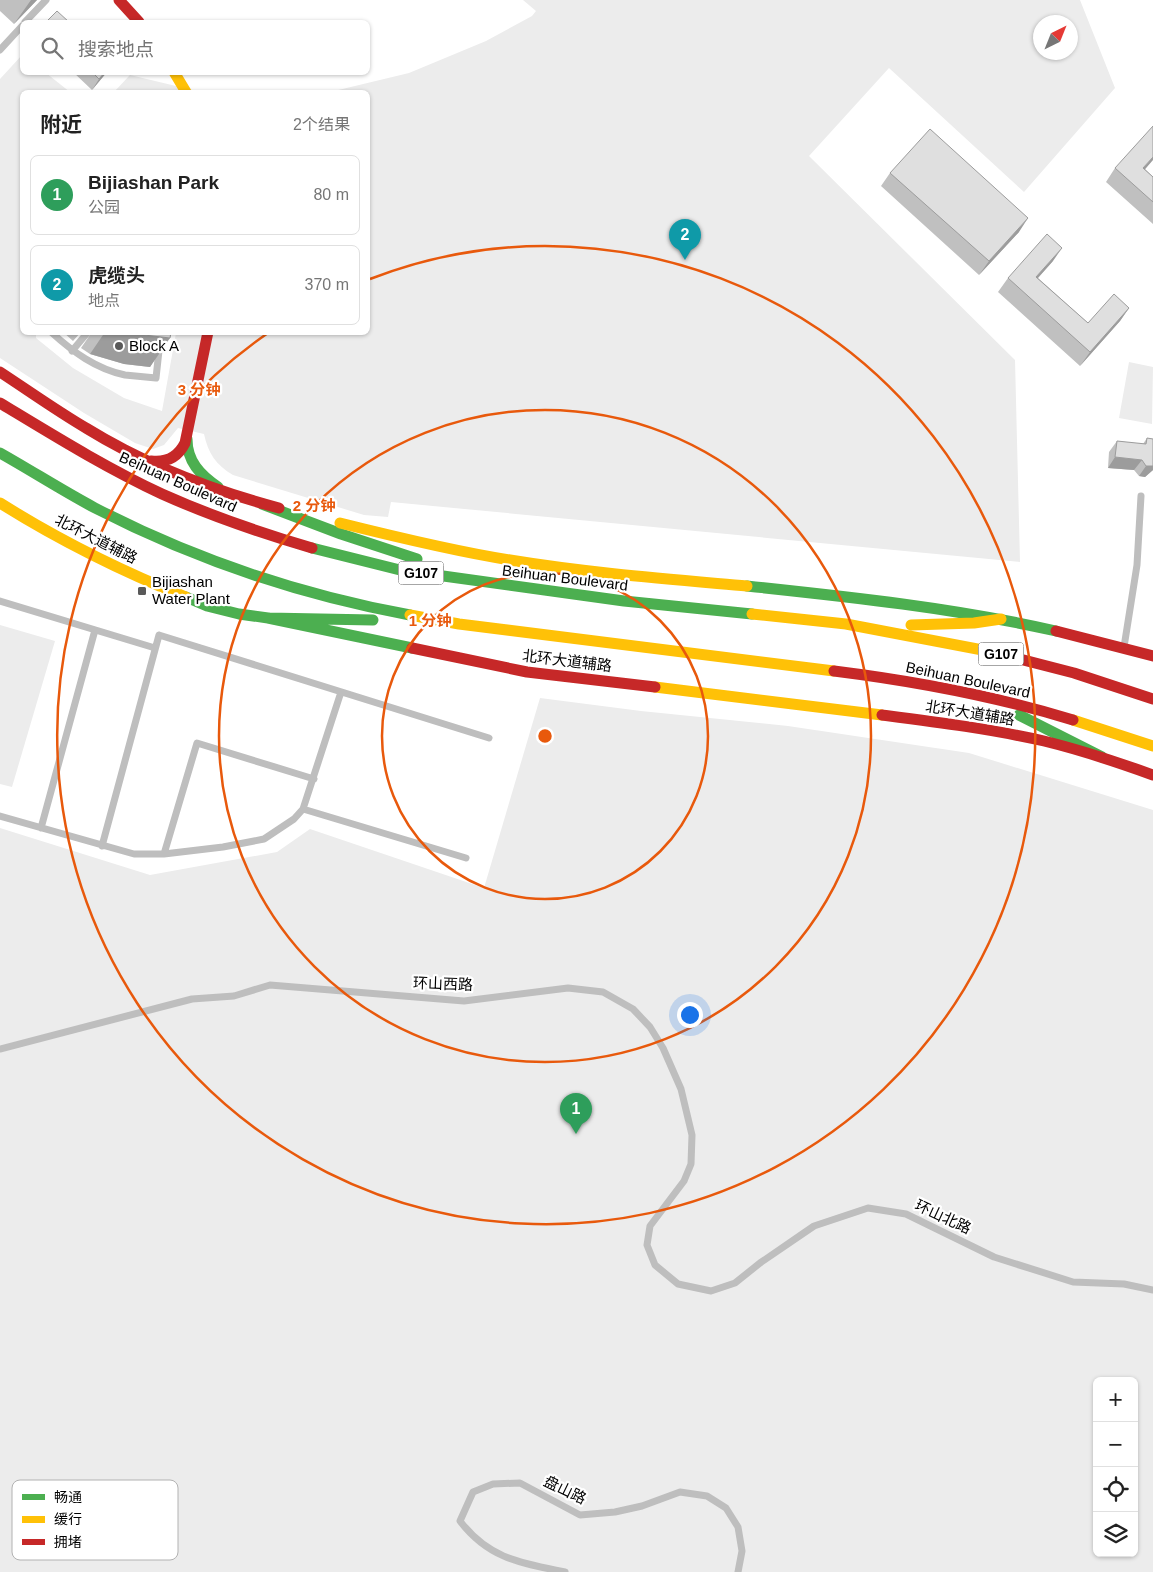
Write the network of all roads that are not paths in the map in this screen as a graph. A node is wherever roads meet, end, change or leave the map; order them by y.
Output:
1 (46, 0) edge
2 (119, 0) edge
3 (27, 20) edge
4 (137, 20) edge
5 (20, 28) edge
6 (0, 50) edge
7 (176, 75) edge
8 (185, 90) edge
9 (54, 335) edge
10 (85, 335) edge
11 (161, 335) edge
12 (204, 335) edge
13 (72, 350) junction
14 (0, 372) edge
15 (0, 402) edge
16 (25, 419) junction
17 (187, 439) junction
18 (117, 446) junction
19 (0, 454) edge
20 (151, 462) junction
21 (223, 491) junction
22 (1141, 496) dead end
23 (0, 503) edge
24 (262, 504) junction
25 (516, 587) junction
26 (0, 601) edge
27 (268, 618) junction
28 (1001, 619) junction
29 (459, 624) junction
30 (846, 624) junction
31 (95, 630) junction
32 (1124, 647) junction
33 (155, 648) junction
34 (1153, 656) edge
35 (340, 692) junction
36 (989, 698) junction
37 (1153, 699) edge
38 (489, 738) dead end
39 (1153, 746) edge
40 (1102, 757) junction
41 (1153, 775) edge
42 (314, 779) junction
43 (304, 809) junction
44 (0, 816) edge
45 (41, 828) junction
46 (102, 846) junction
47 (164, 854) junction
48 (466, 858) dead end
49 (0, 1049) edge
50 (655, 1265) joint
51 (1153, 1290) edge
52 (565, 1572) edge
53 (738, 1572) edge

1 - 3 lane
2 - 4 main road
5 - 6 lane
7 - 8 main road
9 - 13 lane
10 - 13 lane
11 - 13 lane
12 - 17 main road
14 - 18 main road
15 - 16 main road, Beihuan Boulevard / G107
16 - 18 main road
16 - 25 main road, Beihuan Boulevard / G107
17 - 20 main road
17 - 21 main road
18 - 20 main road
19 - 29 main road, Beihuan Boulevard
20 - 21 main road
21 - 24 main road
22 - 32 lane
23 - 27 main road, 北环大道辅路
24 - 25 main road
24 - 28 main road
25 - 30 main road, Beihuan Boulevard / G107
26 - 31 lane
27 - 29 main road
27 - 40 main road, 北环大道辅路
28 - 30 main road
28 - 32 main road
29 - 36 main road, Beihuan Boulevard
30 - 37 main road, Beihuan Boulevard / G107
31 - 33 lane
31 - 45 lane
32 - 34 main road
33 - 35 lane
33 - 46 lane
35 - 38 lane
35 - 42 lane
36 - 39 main road, Beihuan Boulevard
36 - 40 main road
40 - 41 main road, 北环大道辅路
42 - 43 lane
42 - 47 lane
43 - 47 lane
43 - 48 lane
44 - 45 lane
45 - 46 lane
46 - 47 lane
49 - 50 lane, 环山西路
50 - 51 lane, 环山北路
52 - 53 lane, 盘山路

